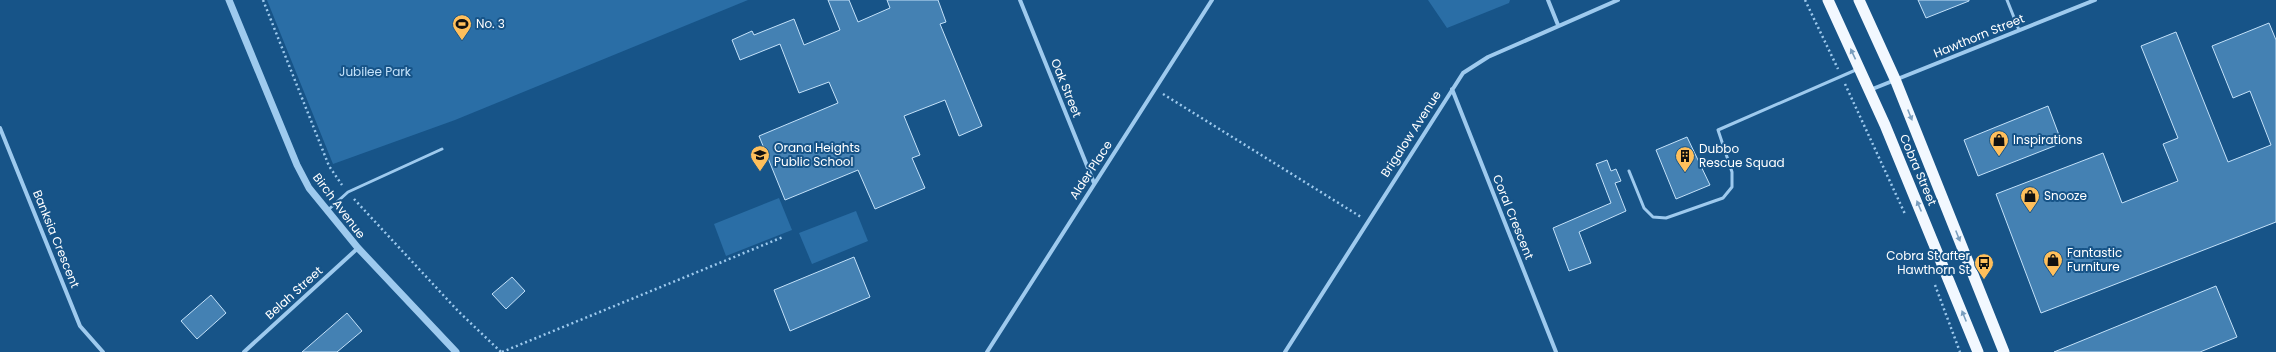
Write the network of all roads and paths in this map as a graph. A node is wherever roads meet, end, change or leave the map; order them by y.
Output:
1 (229, 0) edge
2 (1020, 0) edge
3 (1212, 0) edge
4 (1548, 0) edge
5 (1618, 0) edge
6 (1805, 0) edge
7 (1828, 0) edge
8 (1859, 0) edge
9 (2007, 0) edge
10 (2095, 0) edge
11 (1558, 25) junction
12 (2019, 30) junction
13 (1860, 68) junction
14 (1842, 76) junction
15 (1895, 79) junction
16 (1452, 89) junction
17 (1156, 90) junction
18 (1869, 90) junction
19 (0, 128) edge
20 (442, 149) dead end
21 (1628, 170) dead end
22 (1094, 183) junction
23 (326, 211) junction
24 (1907, 218) dead end
25 (1367, 221) junction
26 (783, 237) dead end
27 (358, 248) junction
28 (1934, 284) dead end
29 (103, 352) edge
30 (244, 352) edge
31 (456, 352) edge
32 (502, 352) edge
33 (988, 352) edge
34 (1284, 352) edge
35 (1556, 352) edge
36 (1960, 352) edge
37 (1978, 352) edge
38 (2004, 352) edge

1 - 23 street, Birch Avenue
2 - 22 street, Oak Street
3 - 17 street, Alder Place
4 - 11 street
5 - 11 street, Brigalow Avenue
6 - 14 path
13 -> 7 highway, Cobra Street
8 - 15 highway, Cobra Street
9 - 12 lane
10 - 12 street, Hawthorn Street
11 - 16 street, Brigalow Avenue
12 - 15 street, Hawthorn Street
13 - 14 lane
13 - 18 highway, Cobra Street
14 - 21 lane
14 - 24 path
15 - 18 street, Hawthorn Street
15 -> 38 highway, Cobra Street
16 - 25 street, Brigalow Avenue
16 - 35 street, Coral Crescent
17 - 22 street, Alder Place
17 - 25 path
37 -> 18 highway, Cobra Street
19 - 29 street, Banksia Crescent
20 - 23 lane
22 - 33 street, Alder Place
23 - 27 street, Birch Avenue
25 - 34 street, Brigalow Avenue
26 - 32 path
27 - 30 street, Belah Street
27 - 31 street, Birch Avenue
28 - 36 path

